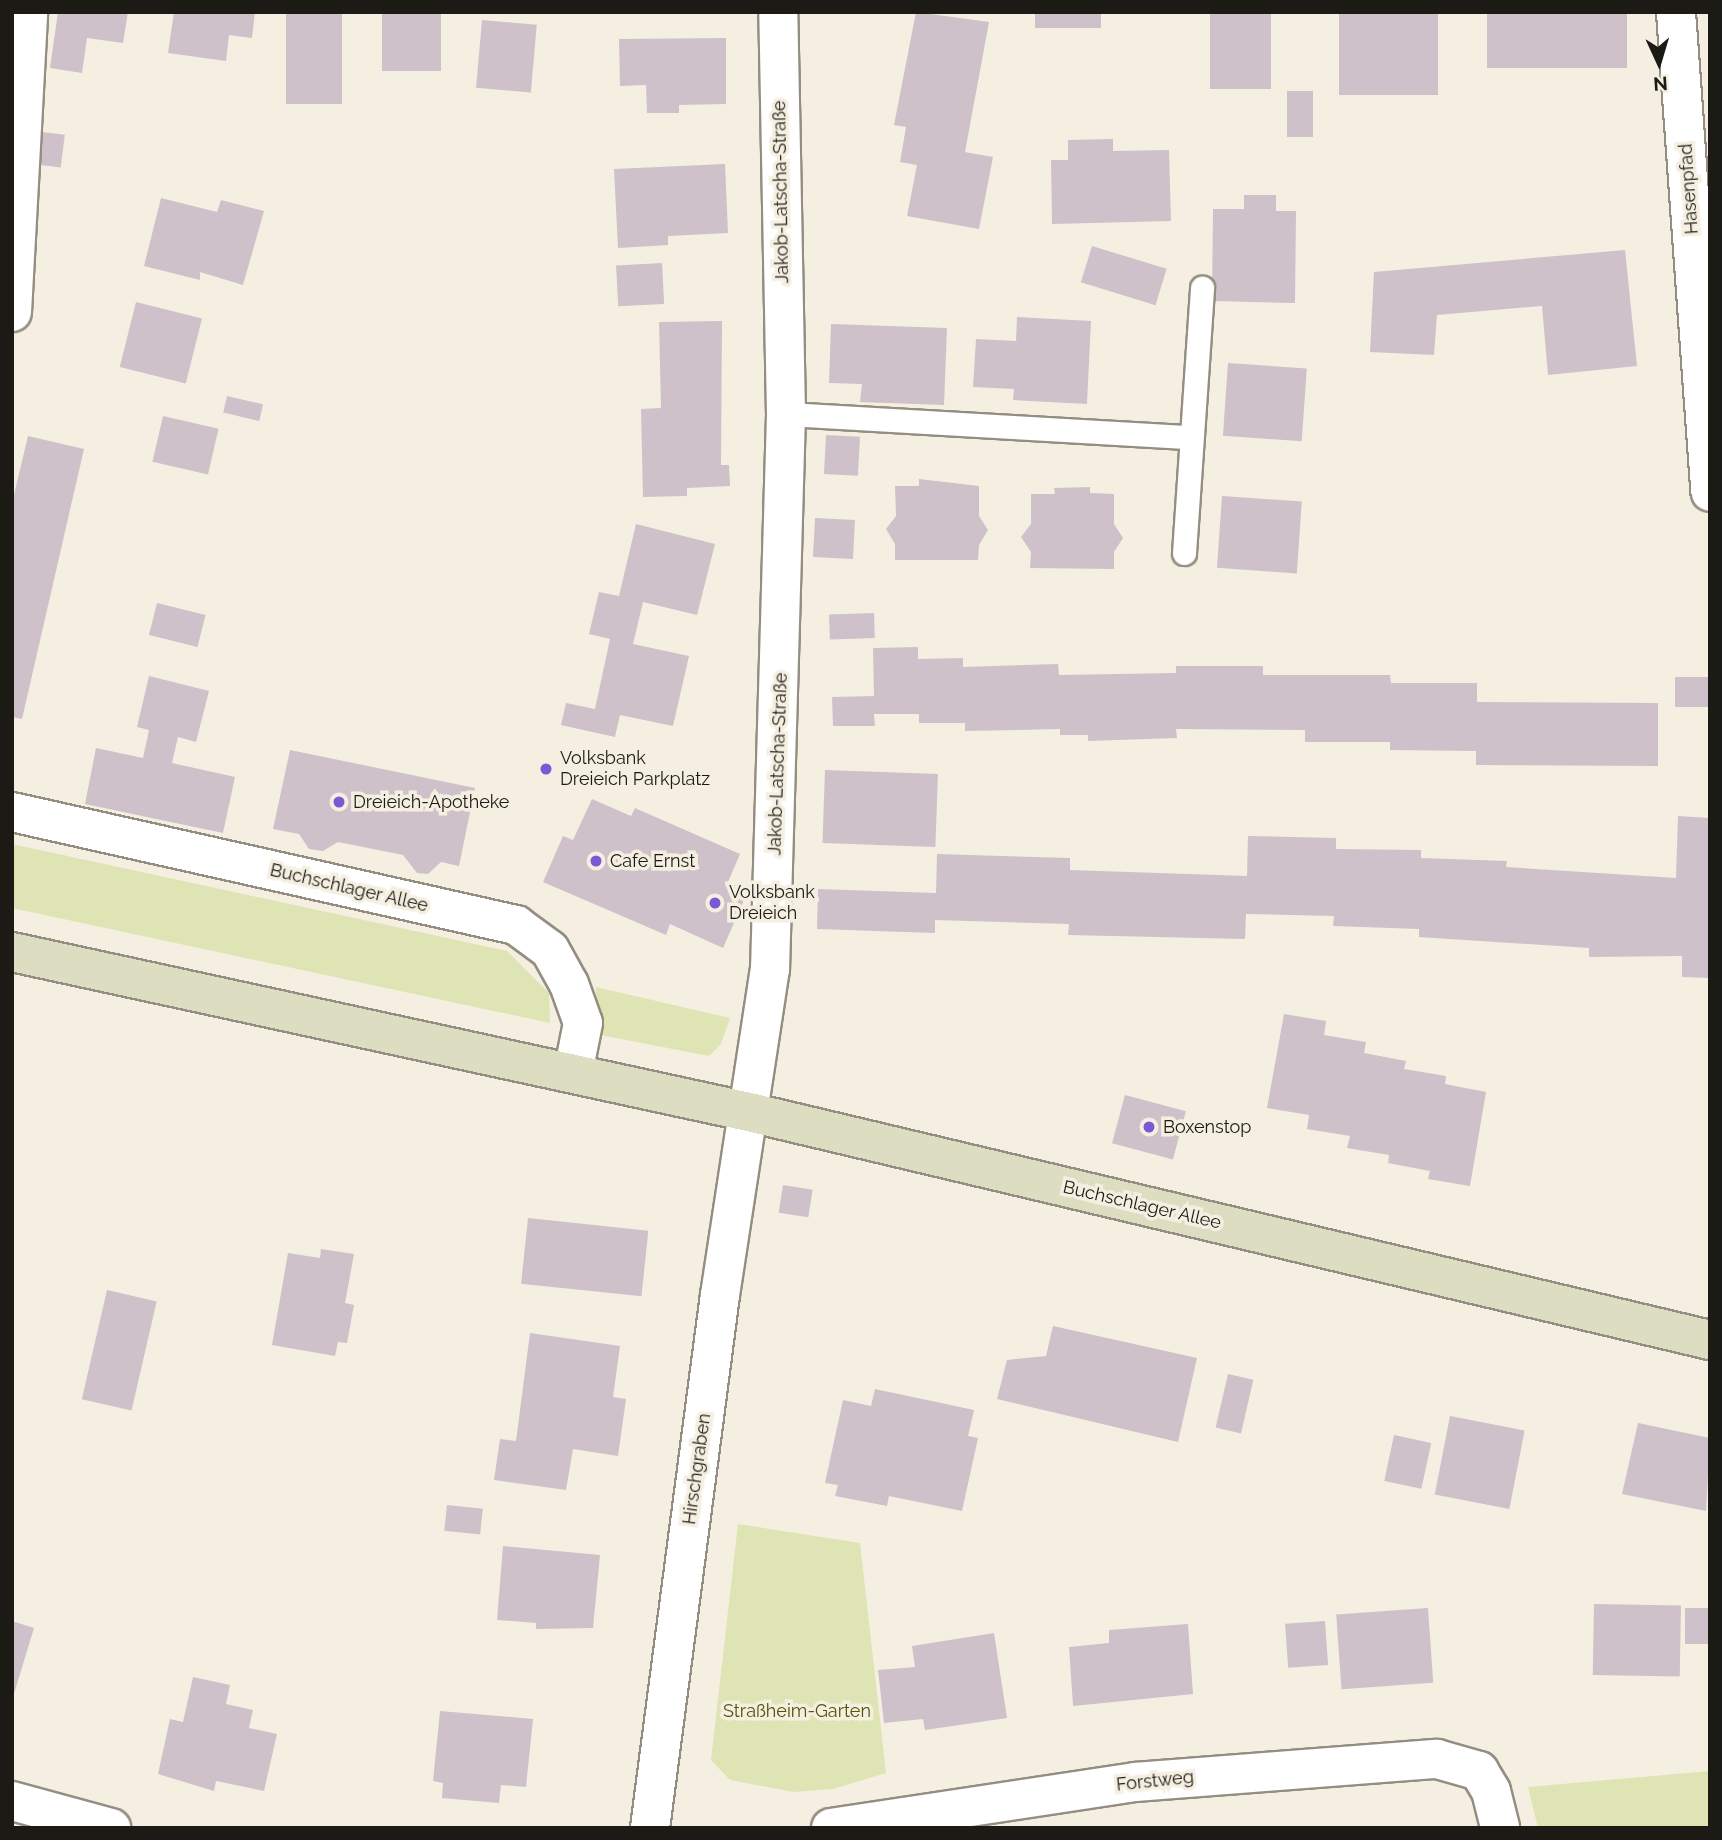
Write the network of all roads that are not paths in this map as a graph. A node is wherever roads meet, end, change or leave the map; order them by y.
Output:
1 (28, 12) edge
2 (778, 12) edge
3 (1676, 12) edge
4 (1202, 288) dead end
5 (12, 312) edge
6 (786, 414) junction
7 (1191, 436) junction
8 (1710, 492) edge
9 (1184, 553) dead end
10 (12, 813) edge
11 (12, 952) edge
12 (573, 1073) junction
13 (749, 1112) junction
14 (1710, 1340) edge
15 (12, 1801) edge
16 (111, 1828) edge
17 (650, 1828) edge
18 (831, 1828) edge
19 (1500, 1828) edge

1 - 5 street
2 - 6 street, Jakob-Latscha-Straße
3 - 8 street, Hasenpfad
4 - 7 lane
6 - 7 lane
6 - 13 street, Jakob-Latscha-Straße
7 - 9 lane
10 - 12 street, Buchschlager Allee
11 - 12 main road, Buchschlager Allee
12 - 13 main road, Buchschlager Allee
13 - 14 main road, Buchschlager Allee
13 - 17 street, Hirschgraben
15 - 16 street
18 - 19 street, Forstweg

